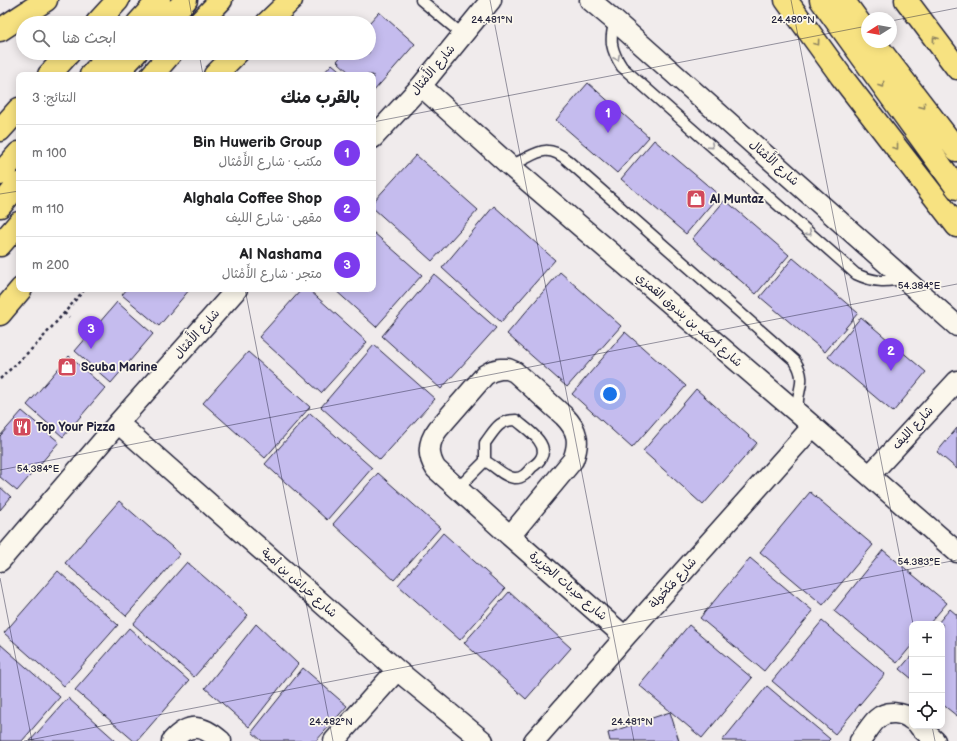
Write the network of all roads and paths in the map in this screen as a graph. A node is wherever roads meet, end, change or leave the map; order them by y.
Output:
1 (20, 0) edge
2 (46, 0) edge
3 (118, 0) edge
4 (159, 0) edge
5 (186, 0) edge
6 (221, 0) edge
7 (291, 0) edge
8 (421, 0) edge
9 (491, 0) edge
10 (590, 0) edge
11 (786, 0) edge
12 (821, 0) edge
13 (843, 0) edge
14 (910, 5) edge
15 (21, 16) edge
16 (103, 16) edge
17 (144, 16) edge
18 (171, 16) edge
19 (206, 16) edge
20 (274, 16) edge
21 (16, 20) edge
22 (615, 21) junction
23 (0, 22) edge
24 (861, 25) edge
25 (0, 30) edge
26 (462, 35) junction
27 (861, 43) edge
28 (866, 48) edge
29 (63, 60) edge
30 (105, 60) edge
31 (129, 60) edge
32 (166, 60) edge
33 (230, 60) edge
34 (957, 68) edge
35 (53, 72) edge
36 (94, 72) edge
37 (118, 72) edge
38 (155, 72) edge
39 (219, 72) edge
40 (421, 86) junction
41 (16, 112) edge
42 (0, 130) edge
43 (376, 135) edge
44 (957, 150) edge
45 (16, 156) edge
46 (509, 165) junction
47 (0, 174) edge
48 (16, 187) edge
49 (957, 188) edge
50 (0, 206) edge
51 (16, 226) edge
52 (957, 226) edge
53 (0, 244) edge
54 (903, 278) junction
55 (18, 292) edge
56 (82, 292) edge
57 (234, 292) edge
58 (64, 313) junction
59 (0, 314) edge
60 (69, 317) dead end
61 (957, 326) edge
62 (0, 379) edge
63 (957, 381) edge
64 (807, 421) junction
65 (118, 423) junction
66 (485, 461) junction
67 (870, 475) junction
68 (457, 489) junction
69 (510, 536) junction
70 (957, 552) edge
71 (0, 561) edge
72 (625, 637) junction
73 (397, 670) junction
74 (909, 718) edge
75 (922, 729) edge
76 (172, 741) edge
77 (221, 741) edge
78 (334, 741) edge
79 (483, 741) edge
80 (534, 741) edge
81 (860, 741) edge
82 (935, 741) edge

1 - 23 main road
2 - 15 main road
3 - 16 main road
4 - 17 main road
5 - 18 main road
6 - 19 main road
7 - 20 main road
8 - 26 lane
9 - 26 street, شارع الأَمْثال
10 - 22 street, شارع الأَمْثال
11 -> 52 main road
12 - 27 main road
13 - 24 main road
34 -> 14 main road
21 - 25 main road
22 - 54 street, شارع الأَمْثال
22 -> 54 lane
26 - 40 street, شارع الأَمْثال
28 -> 44 main road
28 -> 49 main road
29 - 35 main road
30 - 36 main road
31 - 37 main road
32 - 38 main road
33 - 39 main road
40 - 43 street, شارع الأَمْثال
40 - 46 street, شارع أحمد بن بندوق القمزي
41 - 42 main road
45 - 47 main road
46 - 64 street, شارع أحمد بن بندوق القمزي
46 - 64 lane
48 - 50 main road
51 - 53 main road
54 - 61 street, شارع الأَمْثال
55 - 59 main road
56 - 58 path
57 - 65 street, شارع الأَمْثال
58 - 60 path
58 - 62 path
63 - 67 street, شارع الليف
64 - 67 street, شارع أحمد بن بندوق القمزي
64 - 72 street, شارع مَكحُولة
65 - 71 street, شارع الأَمْثال
65 - 73 street, شارع خراش بن أمية
66 - 66 lane
66 - 68 lane
67 - 70 street, شارع أحمد بن بندوق القمزي
68 - 69 street, شارع حدِبات الجزِيرة
68 - 69 street, شارع حدِبات الجزِيرة
69 - 72 street, شارع حدِبات الجزِيرة
72 - 80 street, شارع مَكحُولة
73 - 78 street
73 - 79 street, شارع خراش بن أمية
74 - 81 street
75 - 82 street
76 - 77 street

